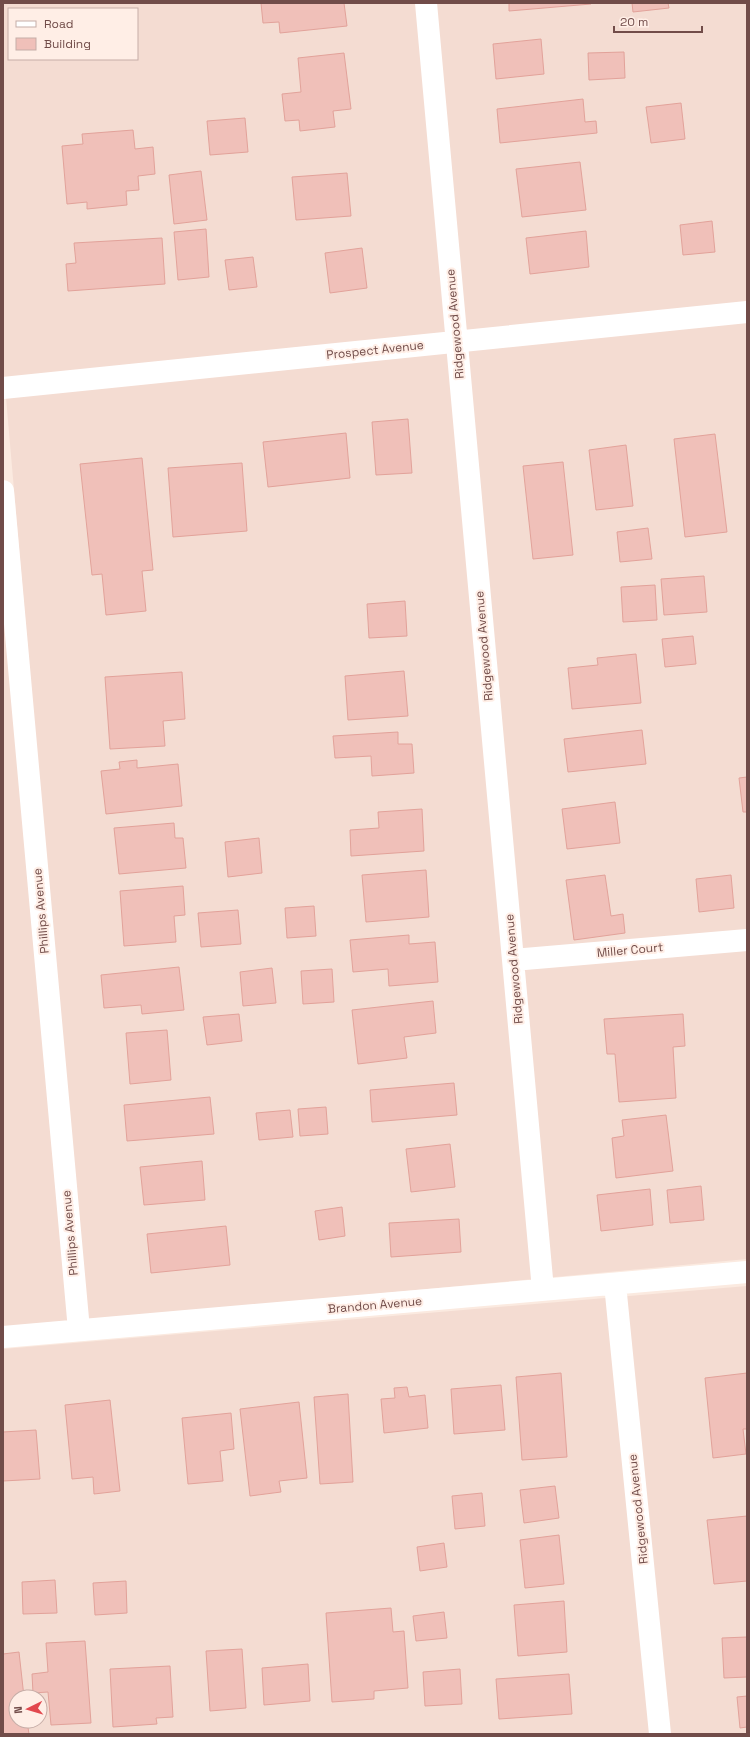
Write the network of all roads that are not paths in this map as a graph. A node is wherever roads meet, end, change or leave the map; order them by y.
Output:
1 (426, 3) edge
2 (747, 312) edge
3 (456, 342) junction
4 (3, 388) edge
5 (3, 491) edge
6 (747, 940) edge
7 (513, 960) junction
8 (747, 1272) edge
9 (615, 1284) junction
10 (543, 1290) junction
11 (79, 1330) junction
12 (3, 1337) edge
13 (660, 1734) edge

1 - 3 street, Ridgewood Avenue
2 - 3 street, Prospect Avenue
3 - 4 street, Prospect Avenue
3 - 7 street, Ridgewood Avenue
5 - 11 street, Phillips Avenue
6 - 7 street, Miller Court
7 - 10 street, Ridgewood Avenue
8 - 9 street, Brandon Avenue
9 - 10 street, Brandon Avenue
9 - 13 street, Ridgewood Avenue
10 - 11 street, Brandon Avenue
11 - 12 street, Brandon Avenue

